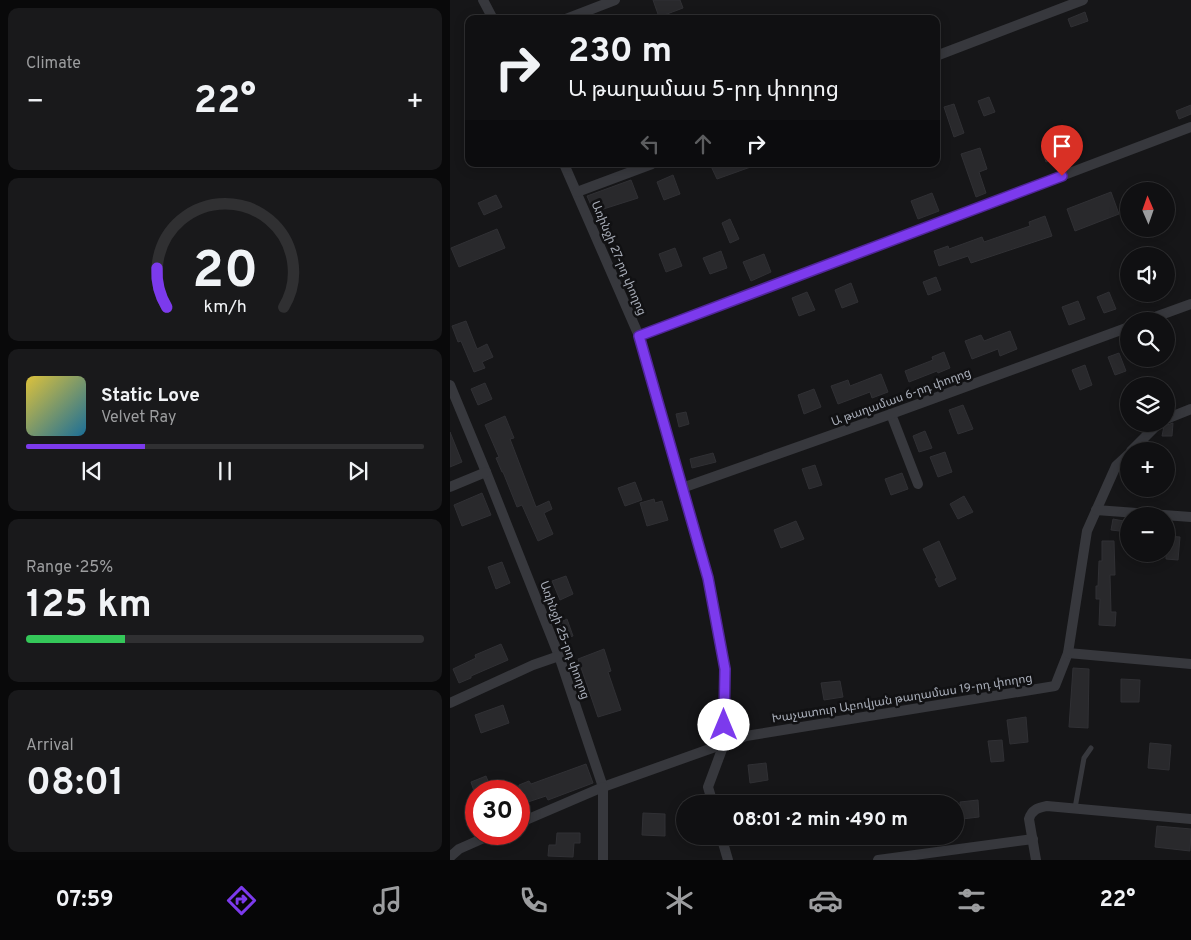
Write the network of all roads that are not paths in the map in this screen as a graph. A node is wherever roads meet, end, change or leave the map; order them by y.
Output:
1 (483, 0) edge
2 (615, 0) edge
3 (1084, 0) edge
4 (491, 15) edge
5 (576, 15) edge
6 (940, 54) edge
7 (1191, 127) edge
8 (565, 167) edge
9 (644, 167) edge
10 (577, 192) junction
11 (1191, 304) edge
12 (1169, 312) edge
13 (1120, 330) edge
14 (639, 336) junction
15 (450, 385) edge
16 (1191, 409) edge
17 (891, 414) junction
18 (1175, 415) edge
19 (1150, 432) edge
20 (1140, 442) edge
21 (1120, 462) edge
22 (486, 472) junction
23 (918, 484) dead end
24 (450, 487) edge
25 (682, 488) junction
26 (1096, 510) junction
27 (1191, 518) edge
28 (1068, 653) junction
29 (559, 656) junction
30 (1191, 664) edge
31 (450, 703) edge
32 (724, 744) junction
33 (1091, 748) dead end
34 (603, 787) junction
35 (710, 795) edge
36 (1075, 809) junction
37 (530, 818) edge
38 (1191, 819) edge
39 (1033, 839) junction
40 (468, 845) edge
41 (724, 845) edge
42 (450, 857) edge
43 (603, 860) edge
44 (728, 860) edge
45 (878, 860) edge
46 (1036, 860) edge

1 - 4 street
2 - 5 street
3 - 6 street
7 - 14 street
8 - 10 street, Առինջի 27-րդ փողոց
9 - 10 street
10 - 14 street, Առինջի 27-րդ փողոց
11 - 12 street
13 - 17 street, Ա թաղամաս 6-րդ փողոց
14 - 25 street, Առինջի 27-րդ փողոց
15 - 22 street, Առինջի 25-րդ փողոց
16 - 18 street
17 - 23 street
17 - 25 street, Ա թաղամաս 6-րդ փողոց
19 - 20 street
21 - 26 street
22 - 24 street
22 - 29 street, Առինջի 25-րդ փողոց
25 - 32 street, Առինջի 27-րդ փողոց
26 - 27 street
26 - 28 street
28 - 30 street
28 - 32 street, Խաչատուր Աբովյան թաղամաս 19-րդ փողոց
29 - 31 street
29 - 34 street, Առինջի 25-րդ փողոց
32 - 34 street
32 - 35 street, Առինջի 27-րդ փողոց
33 - 36 lane
34 - 37 street
34 - 43 street, Առինջի 25-րդ փողոց
36 - 38 street
36 - 39 street
39 - 45 street
39 - 46 street
40 - 42 street
41 - 44 street

